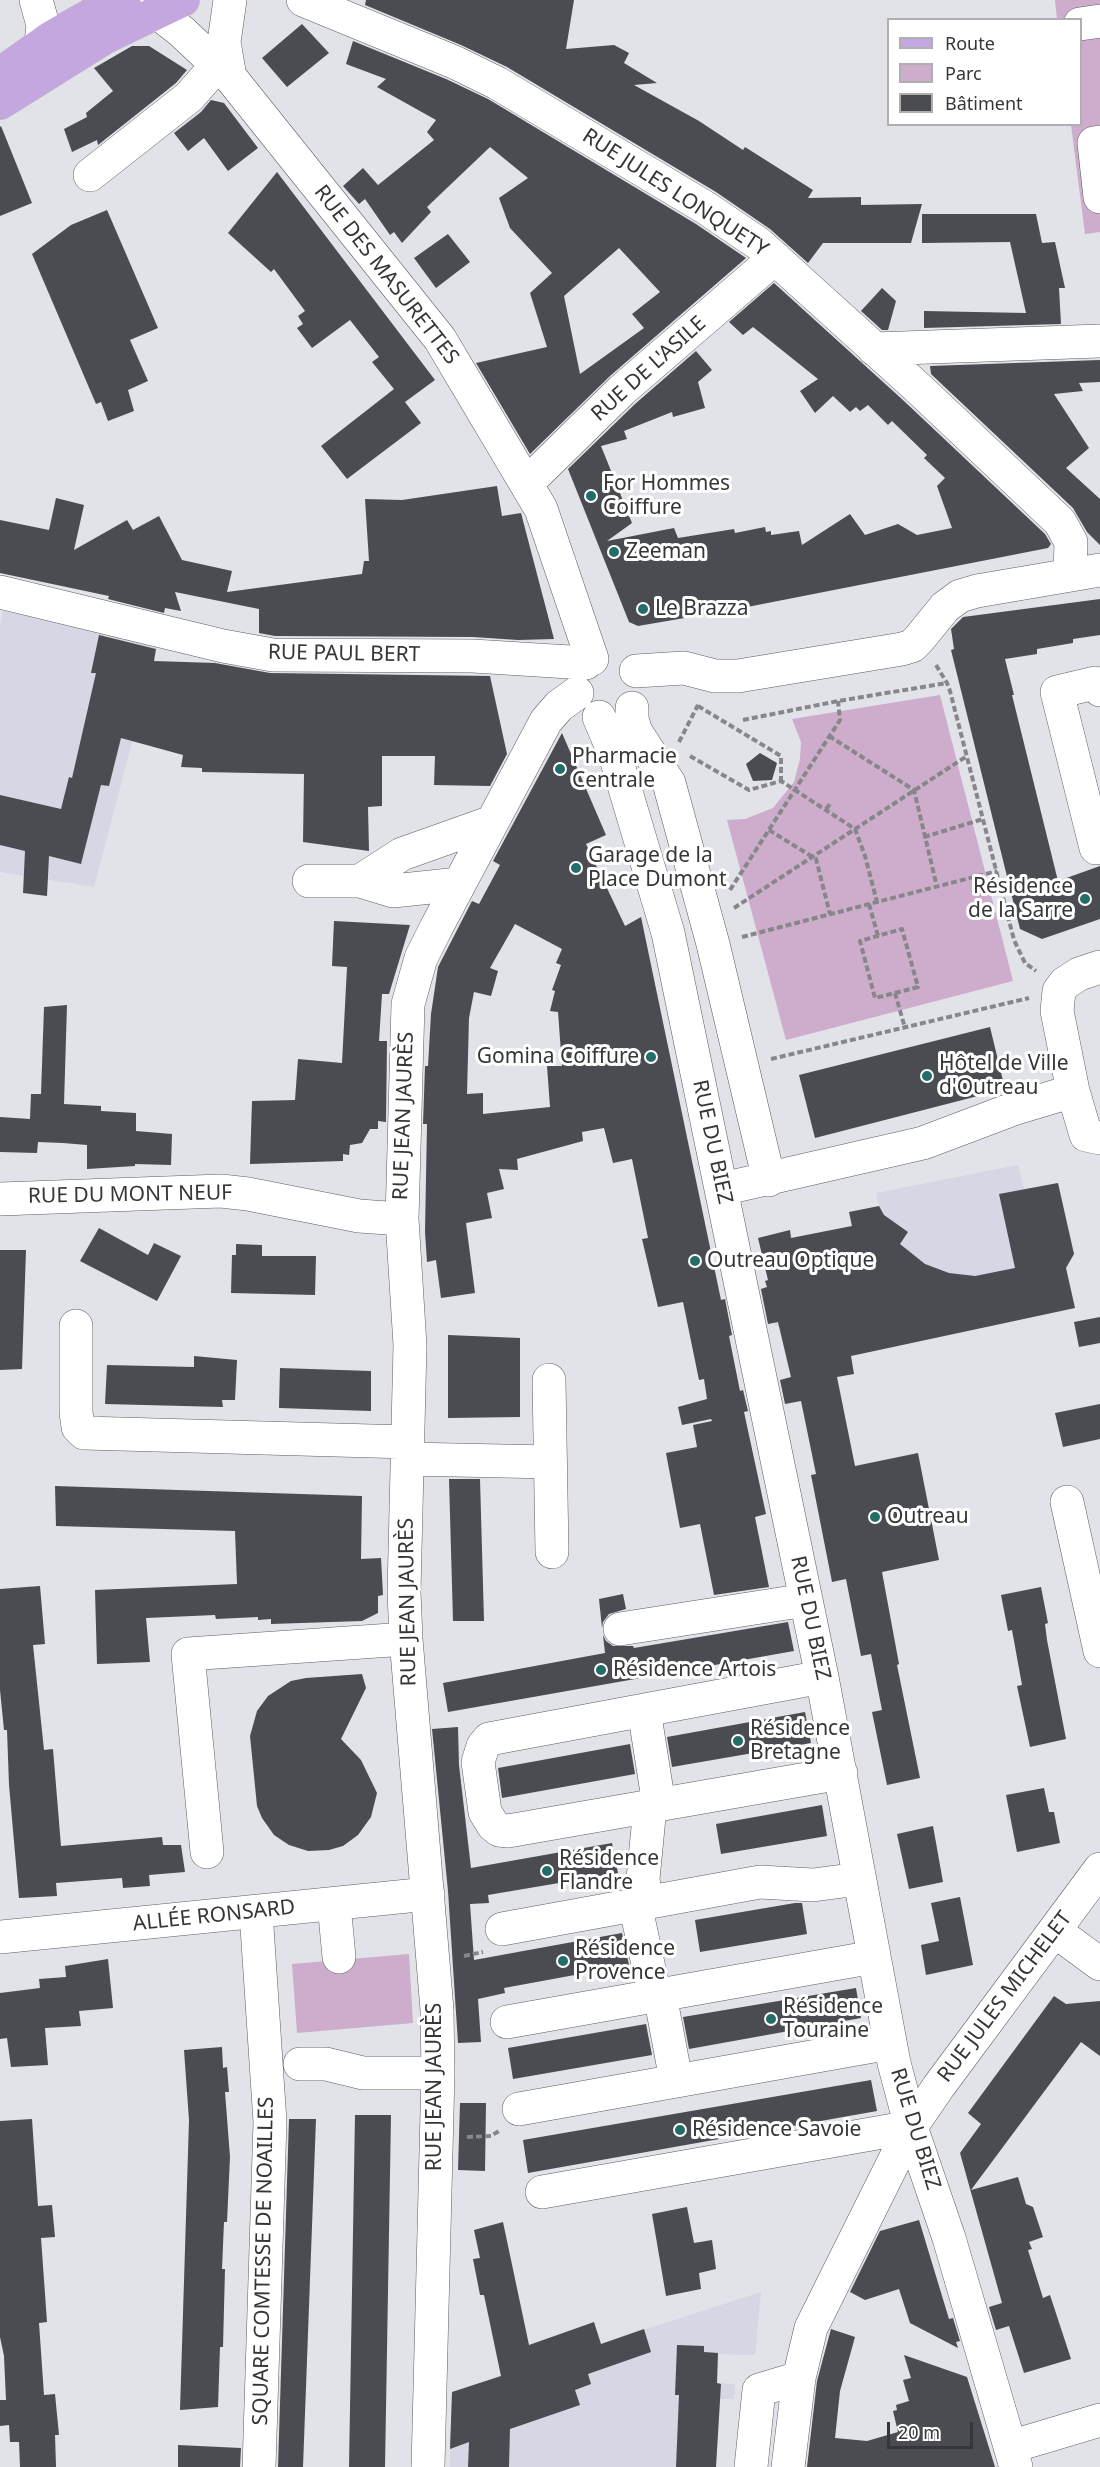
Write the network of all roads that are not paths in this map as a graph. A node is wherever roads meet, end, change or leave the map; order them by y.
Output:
1 (36, 0) edge
2 (230, 0) edge
3 (303, 0) edge
4 (137, 2) edge
5 (1100, 21) edge
6 (1082, 24) edge
7 (41, 43) junction
8 (225, 66) junction
9 (0, 93) edge
10 (1100, 142) edge
11 (90, 175) dead end
12 (1100, 197) edge
13 (775, 258) junction
14 (1100, 341) edge
15 (874, 350) junction
16 (527, 483) junction
17 (1085, 572) edge
18 (0, 592) edge
19 (589, 661) junction
20 (636, 671) junction
21 (1100, 690) edge
22 (588, 705) junction
23 (632, 708) junction
24 (492, 822) junction
25 (1100, 847) edge
26 (360, 881) junction
27 (309, 882) dead end
28 (459, 884) junction
29 (1100, 967) edge
30 (1073, 1091) junction
31 (1100, 1138) edge
32 (769, 1180) junction
33 (722, 1189) junction
34 (0, 1199) edge
35 (402, 1219) junction
36 (76, 1326) dead end
37 (549, 1380) dead end
38 (408, 1451) junction
39 (549, 1462) junction
40 (1067, 1502) dead end
41 (552, 1552) dead end
42 (806, 1600) junction
43 (620, 1629) dead end
44 (406, 1640) junction
45 (1100, 1651) edge
46 (822, 1677) junction
47 (644, 1710) junction
48 (841, 1773) junction
49 (655, 1806) junction
50 (207, 1852) dead end
51 (1100, 1869) edge
52 (859, 1879) junction
53 (428, 1894) junction
54 (641, 1903) junction
55 (334, 1904) junction
56 (256, 1912) junction
57 (502, 1929) dead end
58 (1056, 1930) junction
59 (0, 1937) edge
60 (339, 1957) dead end
61 (874, 1957) junction
62 (1100, 1964) edge
63 (658, 1995) junction
64 (507, 2022) dead end
65 (890, 2043) junction
66 (300, 2064) dead end
67 (438, 2073) junction
68 (676, 2080) junction
69 (519, 2109) dead end
70 (911, 2127) junction
71 (542, 2192) dead end
72 (799, 2378) junction
73 (1100, 2420) edge
74 (1013, 2457) edge
75 (259, 2467) edge
76 (428, 2467) edge
77 (751, 2467) edge
78 (788, 2467) edge

1 - 7 street
2 - 8 street
3 - 13 street, RUE JULES LONQUETY
4 - 7 main road
4 - 8 street, RUE DES MASURETTES
4 - 9 street
4 - 9 main road
5 - 6 street
7 - 9 main road
8 - 11 street
8 - 16 street, RUE DES MASURETTES
10 - 12 street
13 - 15 street, RUE JULES LONQUETY
13 - 16 street, RUE DE L'ASILE
14 - 15 street
15 - 17 street, RUE JULES LONQUETY
16 - 19 street, RUE DES MASURETTES
17 - 20 street
18 - 19 street, RUE PAUL BERT
19 - 20 street
19 - 22 street
20 - 23 street
21 - 25 street
22 - 23 street
22 - 24 street, RUE JEAN JAURÈS
22 - 33 street, RUE DU BIEZ
23 - 32 street
24 - 26 street
24 - 28 street, RUE JEAN JAURÈS
26 - 27 street
26 - 28 street
28 - 35 street, RUE JEAN JAURÈS
29 - 30 street
30 - 31 street
30 - 32 street
32 - 33 street
33 - 42 street, RUE DU BIEZ
34 - 35 street, RUE DU MONT NEUF
35 - 38 street, RUE JEAN JAURÈS
36 - 38 street
37 - 39 street
38 - 39 street
38 - 44 street, RUE JEAN JAURÈS
39 - 41 street
40 - 45 street
42 - 43 street
42 - 46 street, RUE DU BIEZ
44 - 50 street
44 - 53 street, RUE JEAN JAURÈS
46 - 47 street
46 - 48 street, RUE DU BIEZ
47 - 49 street
47 - 49 street
48 - 49 street
48 - 52 street, RUE DU BIEZ
49 - 54 street
51 - 58 street, RUE JULES MICHELET
52 - 54 street
52 - 61 street, RUE DU BIEZ
53 - 55 street, ALLÉE RONSARD
53 - 67 street, RUE JEAN JAURÈS
54 - 57 street
54 - 63 street
55 - 56 street, ALLÉE RONSARD
55 - 60 street
56 - 59 street, ALLÉE RONSARD
56 - 75 street, SQUARE COMTESSE DE NOAILLES
58 - 62 street
58 - 70 street, RUE JULES MICHELET
61 - 63 street
61 - 65 street, RUE DU BIEZ
63 - 64 street
63 - 68 street
65 - 68 street
65 - 70 street, RUE DU BIEZ
66 - 67 street
67 - 76 street, RUE JEAN JAURÈS
68 - 69 street
70 - 71 street
70 - 72 street, RUE JULES MICHELET
70 - 74 street, RUE DU BIEZ
72 - 77 street
72 - 78 street, RUE JULES MICHELET
73 - 74 street

